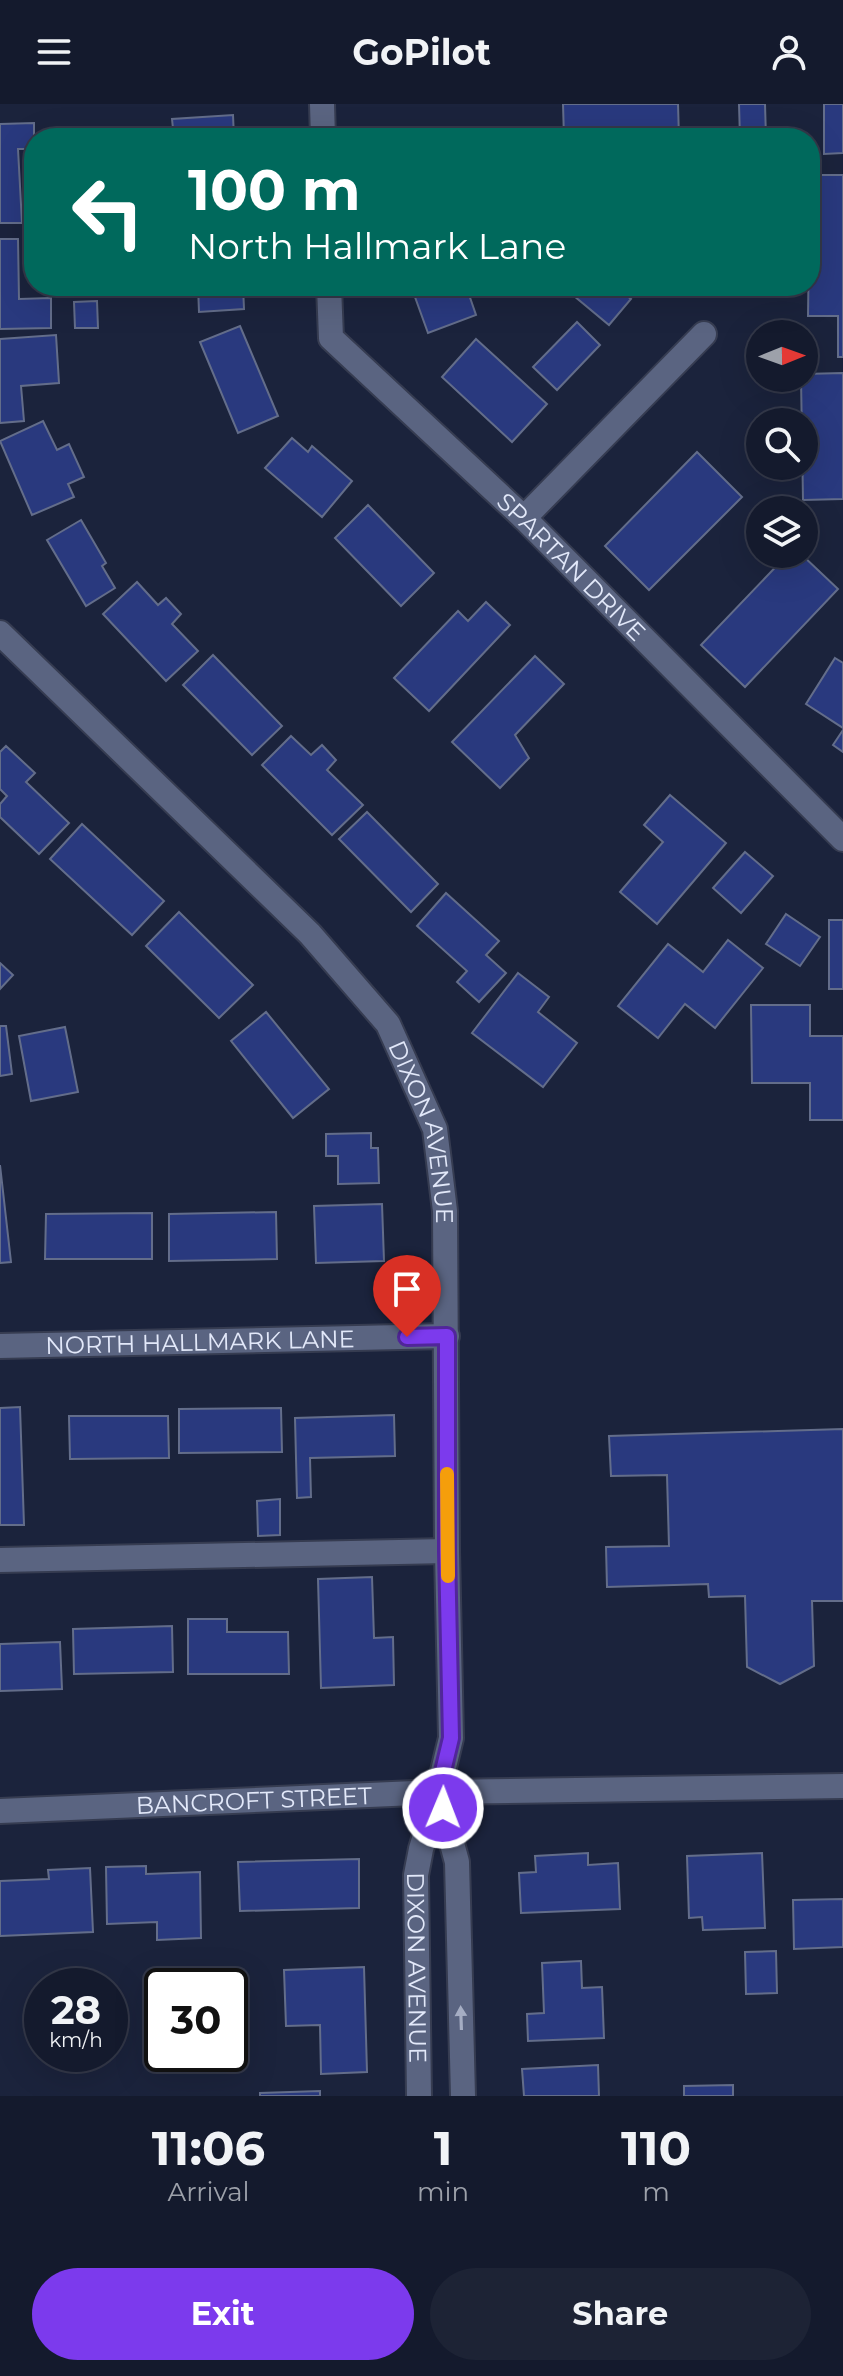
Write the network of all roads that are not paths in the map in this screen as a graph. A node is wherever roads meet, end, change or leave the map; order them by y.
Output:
1 (322, 104) edge
2 (323, 128) edge
3 (329, 296) edge
4 (704, 334) dead end
5 (524, 518) junction
6 (0, 633) edge
7 (843, 839) edge
8 (447, 1336) junction
9 (0, 1346) edge
10 (447, 1551) junction
11 (0, 1560) edge
12 (843, 1786) edge
13 (438, 1792) junction
14 (0, 1811) edge
15 (419, 2096) edge
16 (463, 2096) edge

1 - 2 street
3 - 5 street, SPARTAN DRIVE
4 - 5 street
5 - 7 street, SPARTAN DRIVE
6 - 8 street, DIXON AVENUE
8 - 9 street, NORTH HALLMARK LANE
8 - 10 street, DIXON AVENUE
10 - 11 street
10 - 13 street, DIXON AVENUE
12 - 13 street, BANCROFT STREET
13 - 14 street, BANCROFT STREET
13 - 15 street, DIXON AVENUE
16 -> 13 street, DIXON AVENUE

